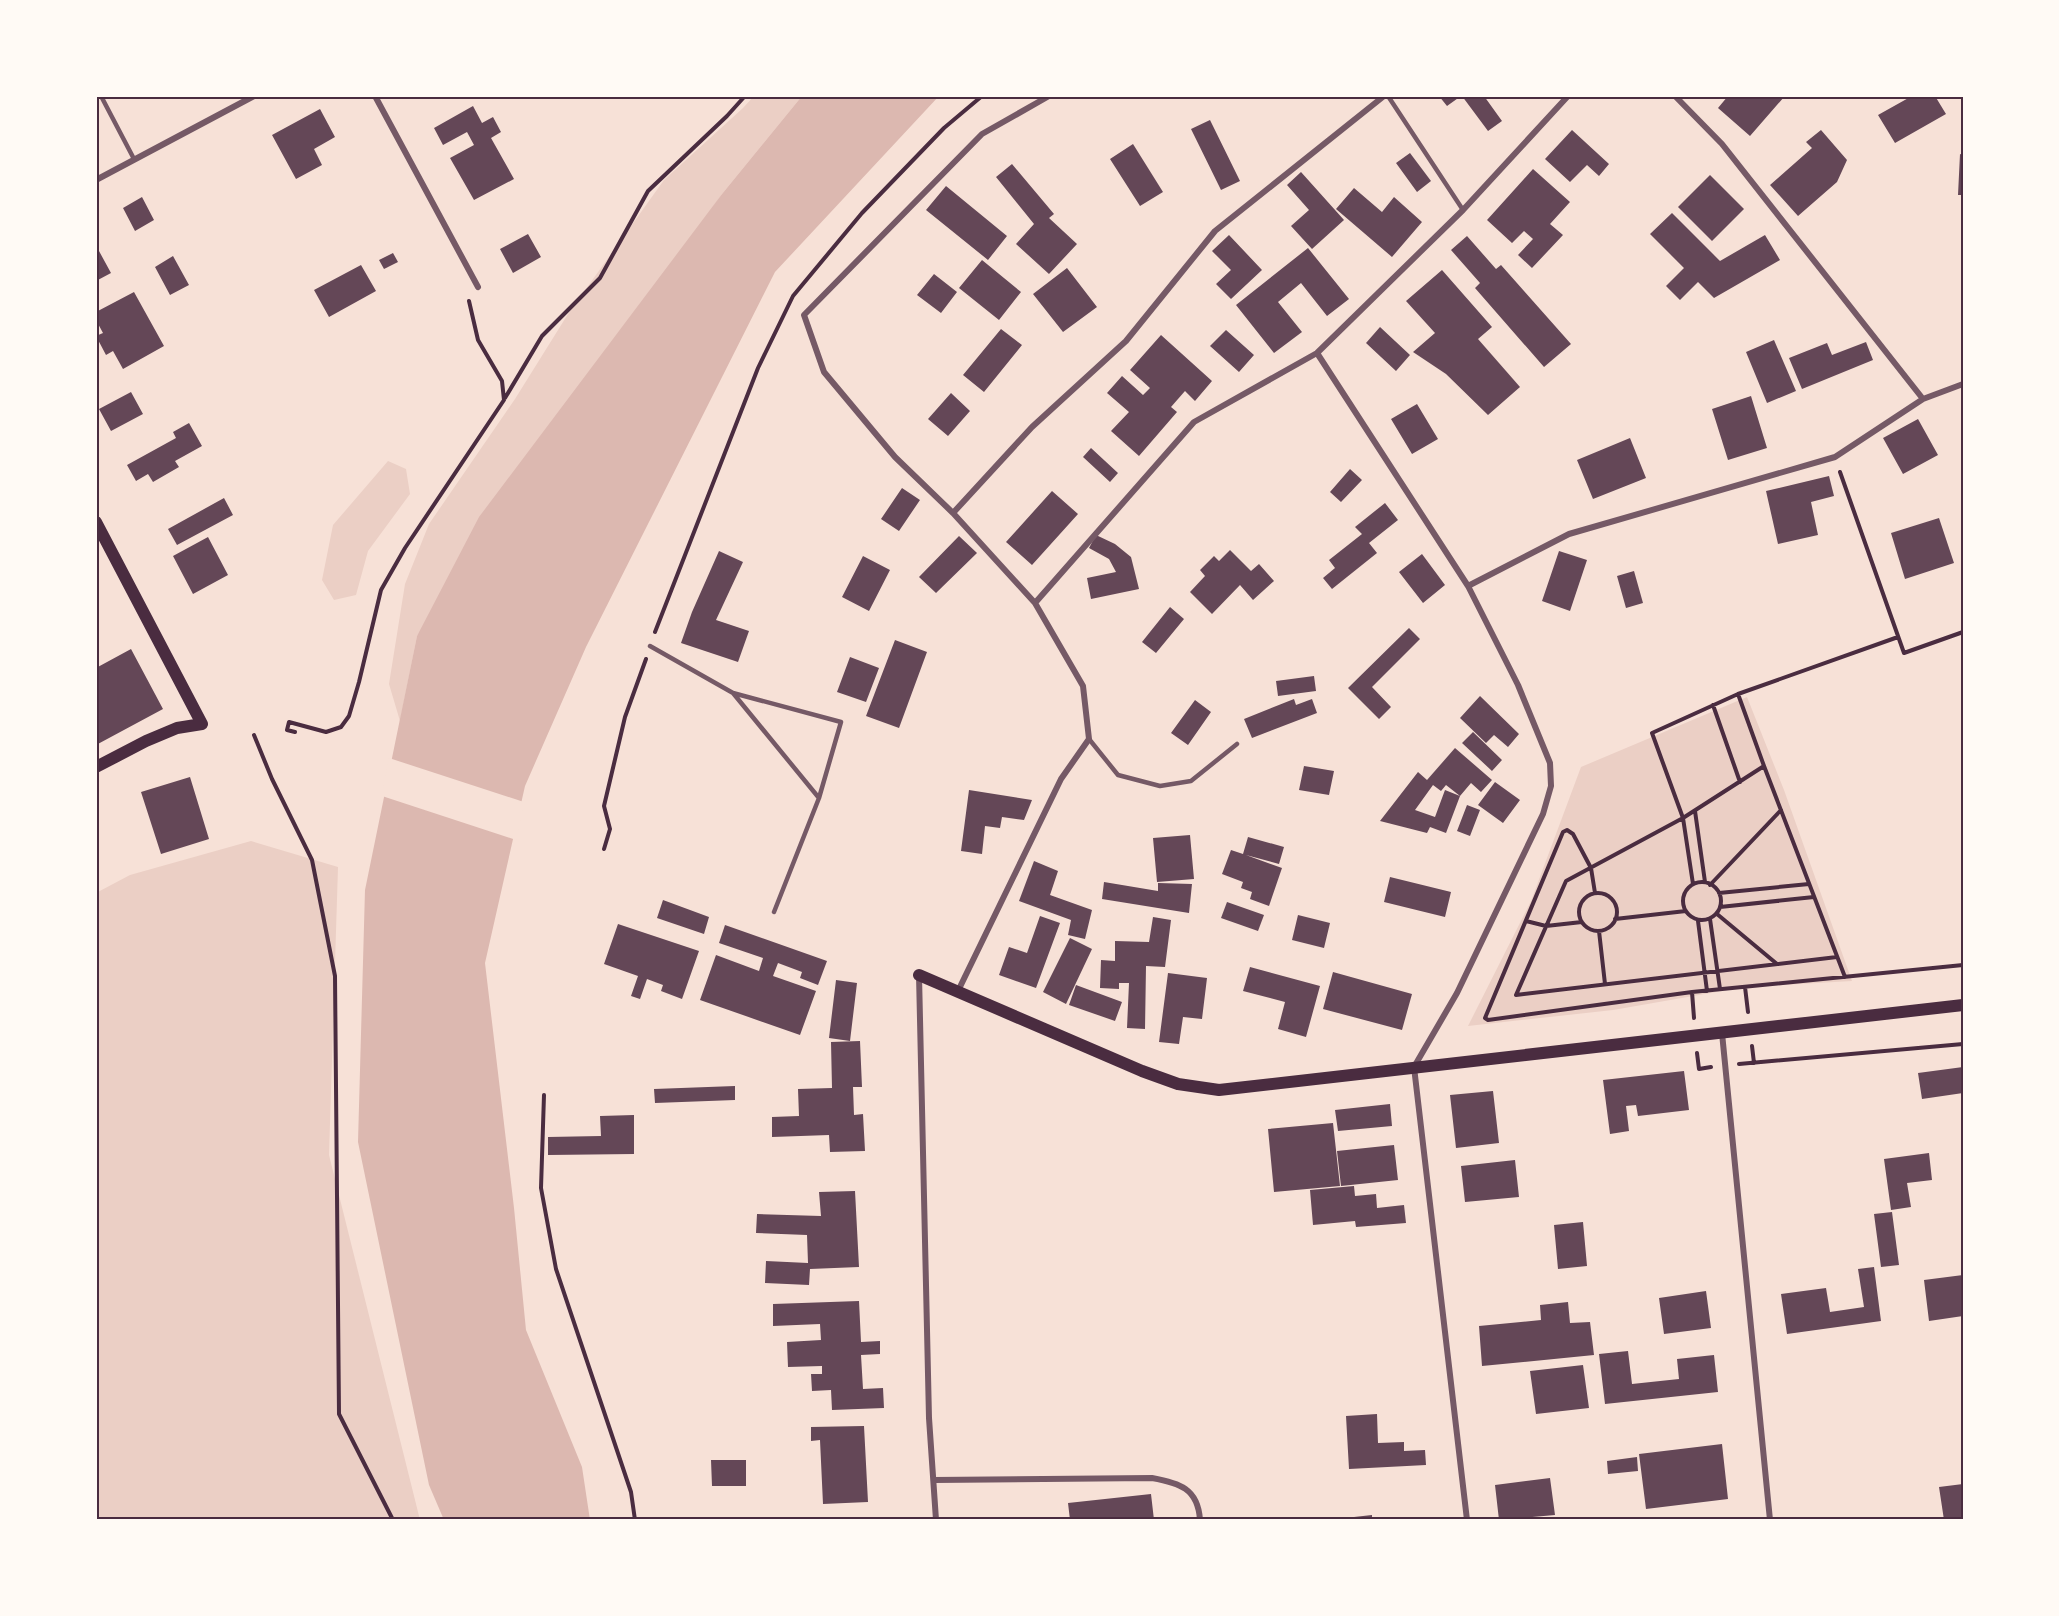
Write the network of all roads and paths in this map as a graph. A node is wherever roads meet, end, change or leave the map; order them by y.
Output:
1 (101, 96) edge
2 (254, 96) edge
3 (375, 96) edge
4 (745, 96) edge
5 (982, 96) edge
6 (1049, 96) edge
7 (1386, 96) edge
8 (1568, 96) edge
9 (1675, 96) edge
10 (134, 159) junction
11 (96, 180) edge
12 (1463, 210) junction
13 (478, 287) joint
14 (1317, 353) junction
15 (1963, 384) edge
16 (1923, 399) junction
17 (504, 400) junction
18 (1835, 458) junction
19 (953, 513) junction
20 (96, 522) edge
21 (1468, 586) junction
22 (1035, 603) junction
23 (1963, 632) edge
24 (1898, 637) junction
25 (650, 646) junction
26 (733, 693) junction
27 (1738, 694) junction
28 (1713, 705) junction
29 (295, 732) dead end
30 (254, 735) dead end
31 (1089, 739) junction
32 (1238, 744) dead end
33 (1764, 766) junction
34 (96, 767) edge
35 (1740, 782) junction
36 (819, 798) junction
37 (1781, 810) junction
38 (1695, 811) junction
39 (1683, 818) junction
40 (604, 849) dead end
41 (1592, 868) junction
42 (1704, 882) junction
43 (1693, 884) junction
44 (1809, 884) junction
45 (1710, 885) junction
46 (1594, 893) junction
47 (1719, 893) junction
48 (1814, 897) junction
49 (1720, 907) junction
50 (1686, 911) junction
51 (774, 912) dead end
52 (1717, 914) junction
53 (1616, 919) junction
54 (1710, 919) junction
55 (1526, 921) junction
56 (1698, 921) junction
57 (1582, 922) junction
58 (1546, 927) junction
59 (1599, 931) junction
60 (1837, 957) junction
61 (1778, 964) junction
62 (1963, 965) edge
63 (1717, 971) junction
64 (1705, 973) junction
65 (920, 975) joint
66 (1845, 977) junction
67 (1605, 984) junction
68 (1720, 989) junction
69 (958, 991) junction
70 (1707, 991) junction
71 (1692, 992) junction
72 (1963, 1005) edge
73 (1722, 1032) junction
74 (1696, 1035) junction
75 (1963, 1044) edge
76 (1725, 1066) junction
77 (1414, 1067) junction
78 (544, 1095) dead end
79 (934, 1480) junction
80 (393, 1520) edge
81 (635, 1520) edge
82 (936, 1520) edge
83 (1200, 1520) edge
84 (1467, 1520) edge
85 (1770, 1520) edge

1 - 10 lane
2 - 10 street
3 - 13 street
4 - 17 path
5 - 25 path
6 - 19 street
7 - 12 lane
7 - 19 street
8 - 12 street
9 - 16 street
10 - 11 street
12 - 14 street
13 - 17 path
14 - 21 street
14 - 22 street
15 - 16 street
16 - 18 street
17 - 29 path
18 - 21 street
18 - 24 path
19 - 22 street
20 - 34 main road
21 - 77 street
22 - 31 street
23 - 24 path
24 - 27 path
25 - 26 lane
25 - 40 path
26 - 36 lane
26 - 36 lane
27 - 28 path
27 - 33 path
28 - 35 path
28 - 39 path
30 - 80 path
31 - 32 lane
31 - 69 street
33 - 35 path
33 - 37 path
35 - 38 path
36 - 51 lane
37 - 44 path
37 - 45 path
38 - 39 path
38 - 42 path
39 - 41 path
39 - 43 path
41 - 46 path
41 - 55 path
41 - 58 path
42 - 43 path
42 - 45 path
43 - 50 path
44 - 47 path
44 - 48 path
45 - 47 path
46 - 53 path
46 - 57 path
47 - 49 path
48 - 49 path
48 - 60 path
49 - 52 path
50 - 53 path
50 - 56 path
52 - 54 path
52 - 61 path
53 - 59 path
54 - 56 path
54 - 63 path
55 - 58 path
55 - 71 path
56 - 64 path
57 - 58 path
57 - 59 path
58 - 67 path
59 - 67 path
60 - 61 path
60 - 66 path
61 - 63 path
62 - 66 path
63 - 64 path
63 - 68 path
64 - 67 path
64 - 70 path
65 - 69 main road
65 - 79 street
66 - 68 path
68 - 70 path
69 - 77 main road
70 - 71 path
71 - 74 path
72 - 73 main road
73 - 74 main road
73 - 76 street
74 - 76 path
74 - 77 main road
75 - 76 path
76 - 85 street
77 - 84 street
78 - 81 path
79 - 82 street
79 - 83 street

